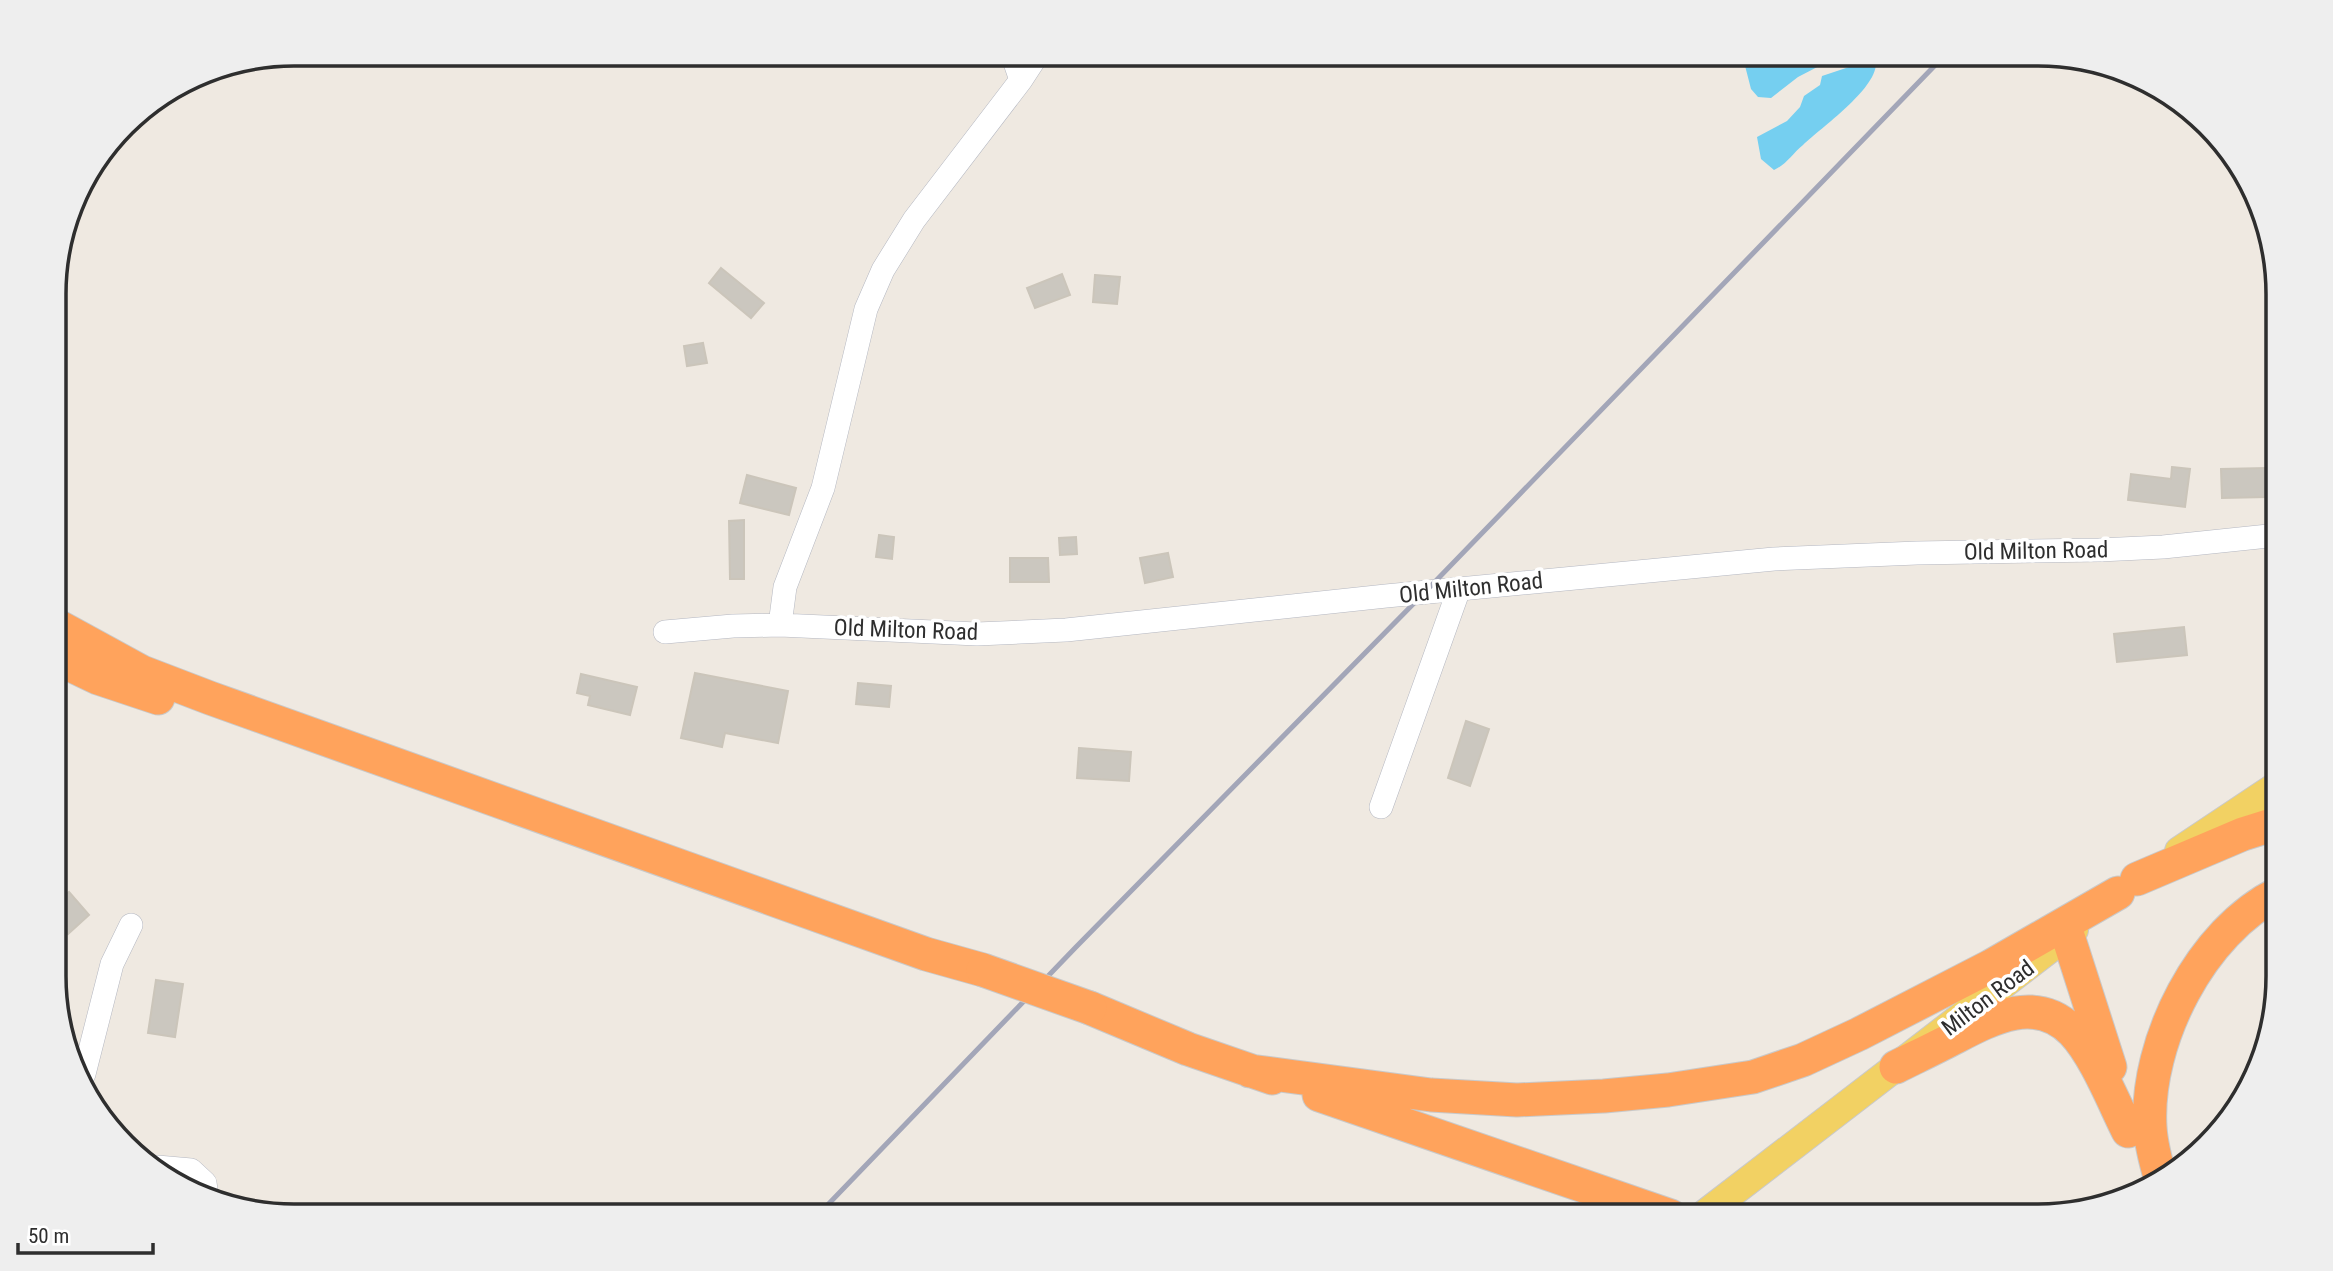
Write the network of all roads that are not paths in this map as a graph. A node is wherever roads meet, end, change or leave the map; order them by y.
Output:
1 (1016, 67) edge
2 (1030, 67) edge
3 (1021, 80) junction
4 (2266, 536) edge
5 (1459, 589) junction
6 (780, 625) junction
7 (66, 631) edge
8 (665, 632) dead end
9 (66, 663) edge
10 (210, 698) junction
11 (2266, 793) edge
12 (1381, 807) dead end
13 (2266, 827) edge
14 (2128, 886) junction
15 (2266, 900) edge
16 (131, 925) dead end
17 (2068, 936) junction
18 (86, 1067) edge
19 (1896, 1067) junction
20 (1251, 1071) junction
21 (2128, 1131) junction
22 (172, 1168) edge
23 (2159, 1170) edge
24 (2145, 1178) edge
25 (205, 1186) edge
26 (1635, 1204) edge
27 (1717, 1204) edge

1 - 3 street
2 - 3 street
3 - 6 street
4 - 5 street, Old Milton Road
5 - 6 street, Old Milton Road
5 - 12 street
6 - 8 street, Old Milton Road
7 - 10 highway
9 - 10 highway
10 - 20 highway, bridge
11 - 14 main road, Milton Road
13 - 14 highway
14 - 17 main road, Milton Road
14 - 20 highway
15 - 23 highway
16 - 18 street
17 - 19 main road, Milton Road
17 - 21 highway
19 - 21 highway
19 - 27 main road, Milton Road
20 - 26 highway
21 - 24 highway
22 - 25 street

